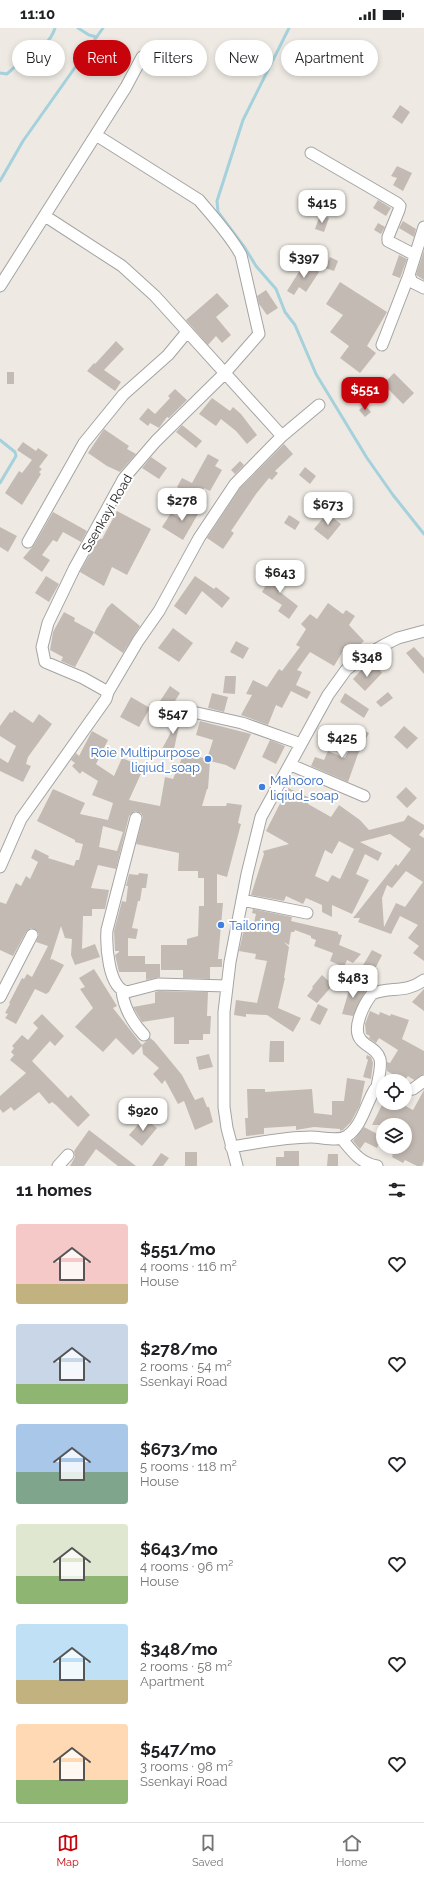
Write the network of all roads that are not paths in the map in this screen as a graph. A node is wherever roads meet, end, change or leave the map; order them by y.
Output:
1 (139, 62) edge
2 (96, 135) junction
3 (310, 153) dead end
4 (45, 216) junction
5 (424, 227) edge
6 (415, 255) junction
7 (409, 275) junction
8 (0, 286) edge
9 (424, 288) edge
10 (187, 332) junction
11 (382, 345) dead end
12 (224, 374) junction
13 (319, 405) dead end
14 (282, 436) junction
15 (28, 542) dead end
16 (424, 631) edge
17 (108, 692) junction
18 (175, 708) dead end
19 (301, 744) junction
20 (291, 765) junction
21 (364, 796) dead end
22 (136, 818) dead end
23 (0, 867) edge
24 (242, 900) junction
25 (307, 913) dead end
26 (32, 935) dead end
27 (424, 980) edge
28 (227, 986) junction
29 (122, 991) junction
30 (0, 997) edge
31 (144, 1035) dead end
32 (380, 1074) edge
33 (424, 1081) edge
34 (412, 1089) edge
35 (376, 1091) edge
36 (342, 1139) junction
37 (231, 1147) junction
38 (68, 1155) dead end
39 (58, 1166) edge
40 (237, 1166) edge
41 (377, 1166) edge

1 - 2 street
2 - 4 street
2 - 12 street, Ssenkayi Road
3 - 6 street
4 - 8 street
4 - 10 street
5 - 6 street
6 - 7 street
7 - 9 street
7 - 11 street
10 - 12 street
10 - 15 street
12 - 14 street
12 - 17 street, Ssenkayi Road
13 - 14 street
14 - 17 street
16 - 19 street
17 - 23 street
18 - 19 street
19 - 20 street
20 - 21 street
20 - 24 street
22 - 29 street
24 - 25 street
24 - 28 street
26 - 30 street
27 - 32 street
28 - 29 street
28 - 37 street
29 - 31 street
33 - 34 street
35 - 36 street
36 - 37 street
36 - 41 street
37 - 40 street
38 - 39 street

